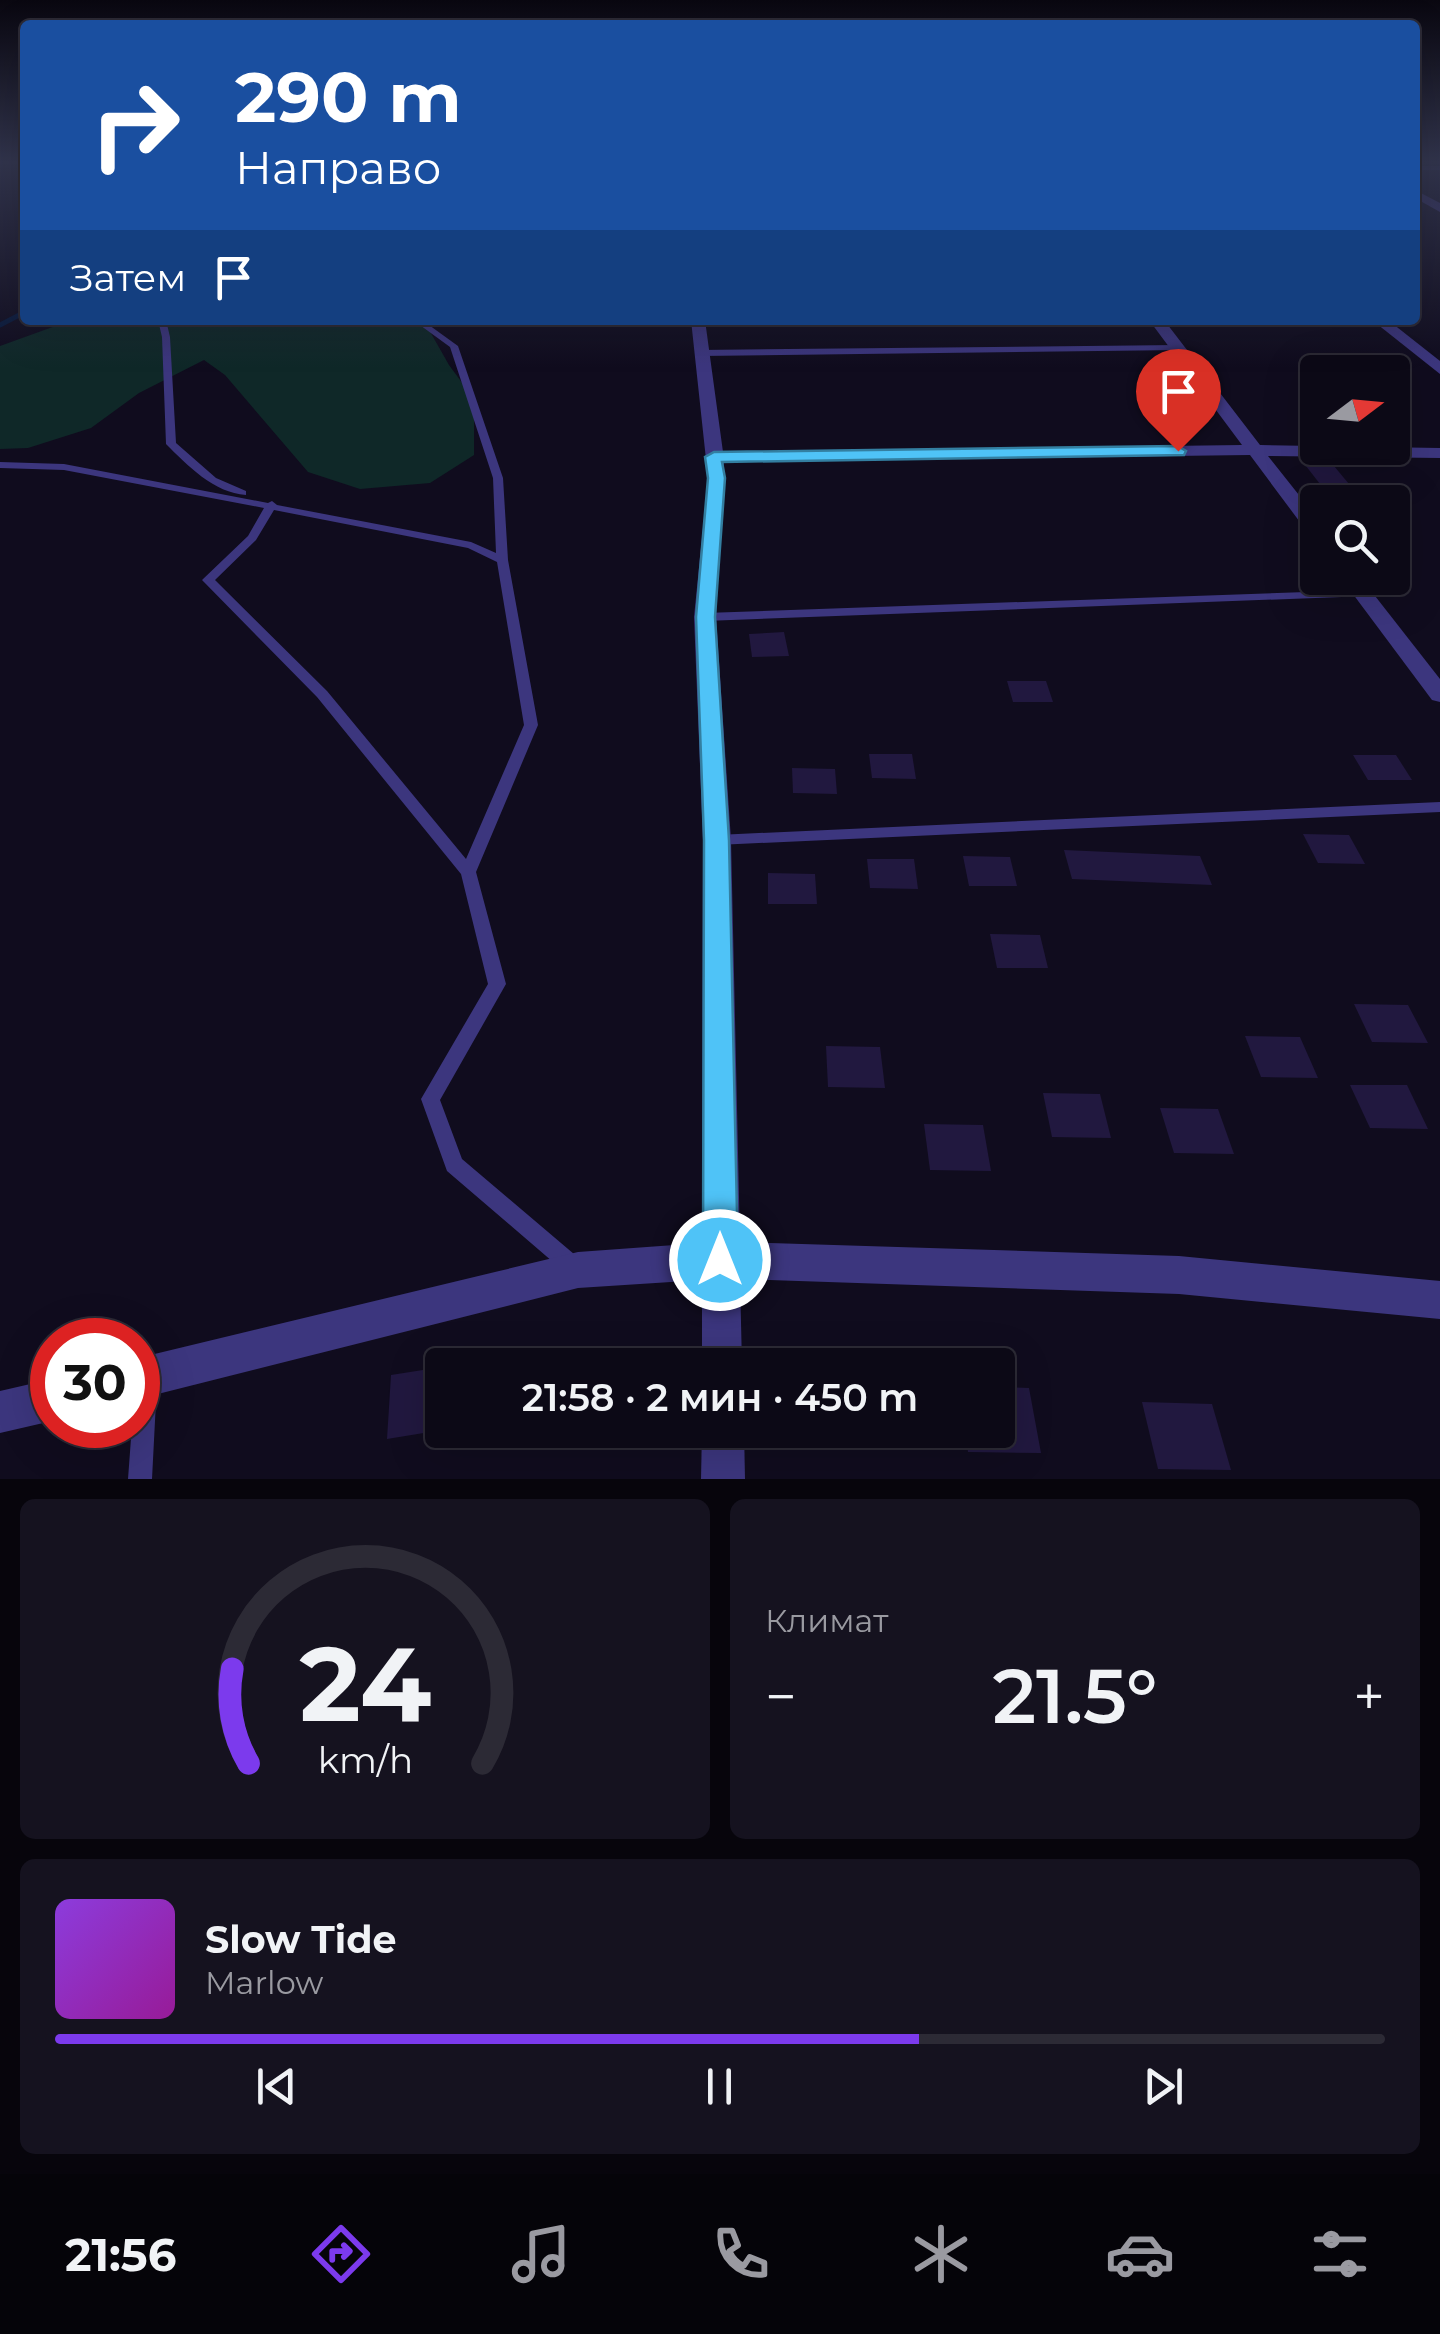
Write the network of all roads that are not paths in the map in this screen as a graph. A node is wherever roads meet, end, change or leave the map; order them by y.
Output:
1 (163, 325) edge
2 (424, 325) edge
3 (698, 325) edge
4 (1160, 325) edge
5 (1385, 325) edge
6 (1178, 348) junction
7 (699, 354) junction
8 (1440, 369) edge
9 (1255, 450) junction
10 (1440, 453) edge
11 (714, 457) junction
12 (0, 465) edge
13 (263, 502) junction
14 (1300, 509) edge
15 (502, 560) junction
16 (1300, 589) edge
17 (1364, 595) edge
18 (706, 617) junction
19 (1440, 694) edge
20 (1440, 806) edge
21 (717, 840) junction
22 (468, 872) junction
23 (720, 1260) junction
24 (578, 1270) junction
25 (1440, 1300) edge
26 (722, 1348) edge
27 (160, 1374) edge
28 (30, 1405) edge
29 (0, 1412) edge
30 (141, 1448) edge
31 (722, 1448) edge
32 (140, 1479) edge
33 (723, 1479) edge

1 - 13 lane
2 - 15 lane
3 - 7 street
4 - 6 street
5 - 8 street
6 - 7 lane
6 - 9 street
7 - 11 street
9 - 10 street
9 - 11 street
9 - 14 street
11 - 18 street
12 - 13 lane
13 - 15 lane
13 - 22 lane
15 - 22 lane
16 - 18 lane
17 - 19 street
18 - 21 street
20 - 21 lane
21 - 23 street
22 - 24 lane
23 - 24 street
23 - 25 street
23 - 26 street
24 - 27 street
28 - 29 street
30 - 32 lane
31 - 33 street

